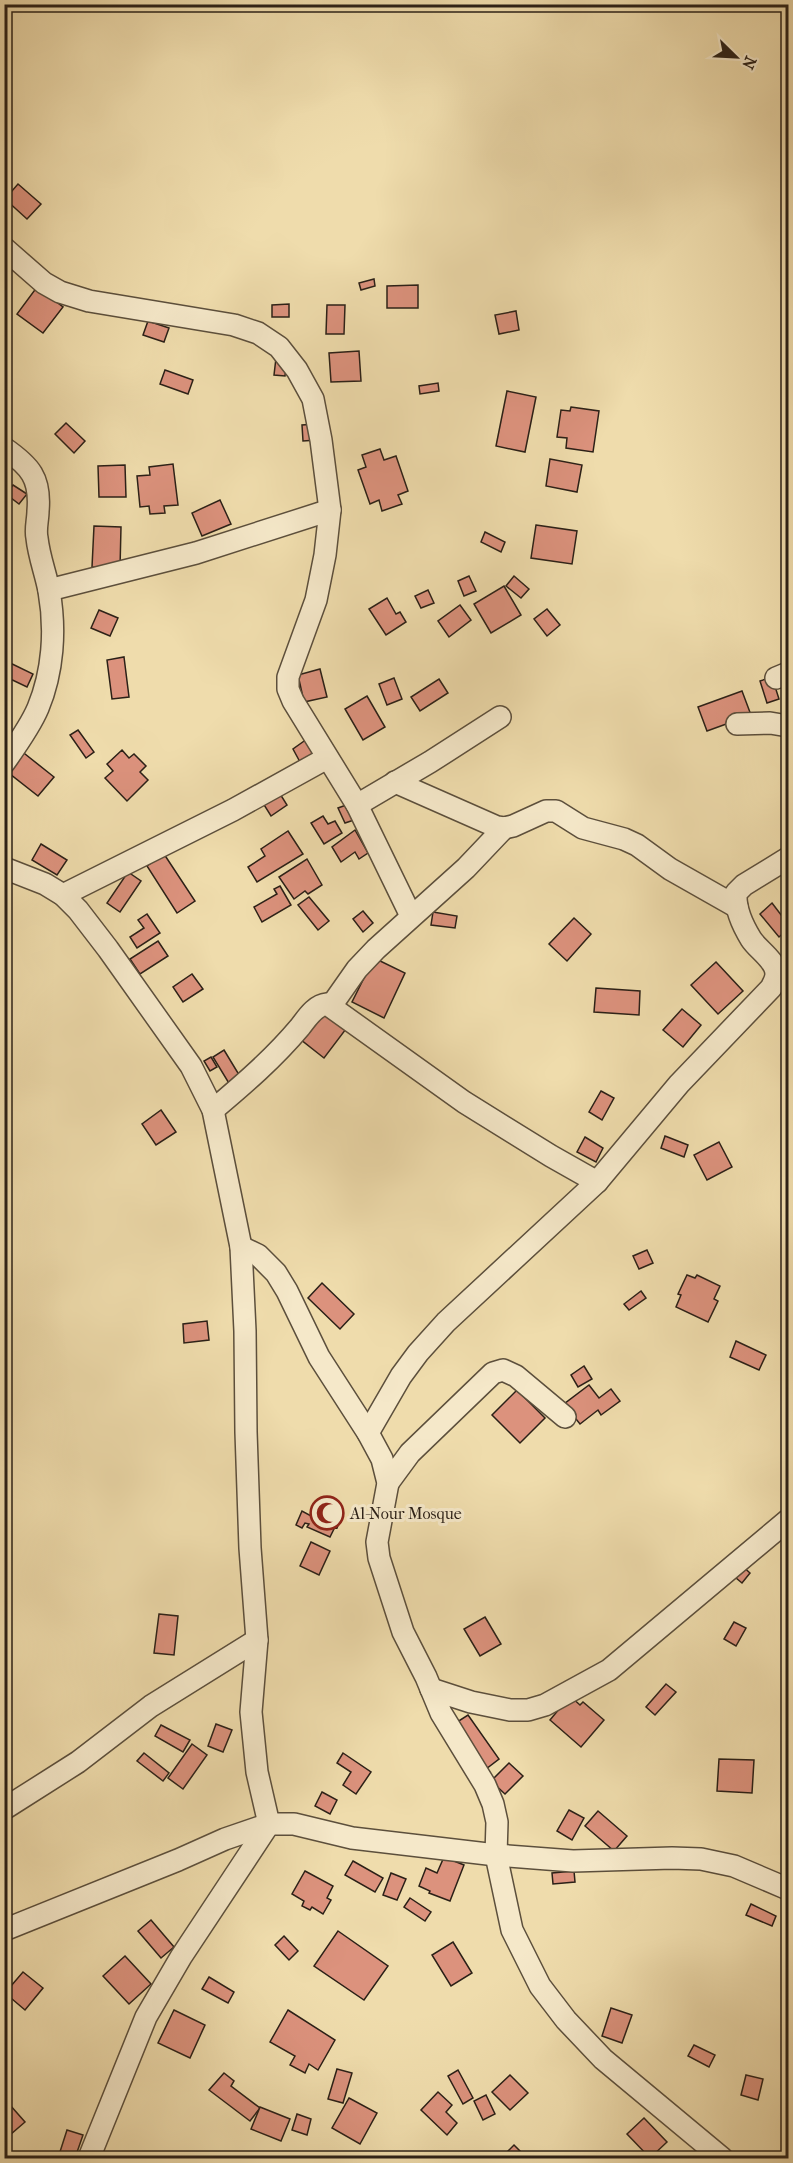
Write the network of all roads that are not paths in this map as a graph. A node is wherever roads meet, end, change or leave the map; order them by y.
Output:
1 (4, 248) edge
2 (4, 448) edge
3 (330, 510) junction
4 (49, 590) junction
5 (500, 717) dead end
6 (737, 724) dead end
7 (789, 726) edge
8 (327, 758) junction
9 (4, 763) edge
10 (395, 782) junction
11 (357, 805) junction
12 (504, 828) junction
13 (789, 858) edge
14 (4, 868) edge
15 (63, 895) junction
16 (737, 908) junction
17 (411, 916) junction
18 (331, 1006) junction
19 (213, 1110) junction
20 (597, 1182) junction
21 (241, 1247) junction
22 (565, 1417) dead end
23 (368, 1433) junction
24 (388, 1483) junction
25 (789, 1520) edge
26 (257, 1640) junction
27 (431, 1689) junction
28 (4, 1809) edge
29 (269, 1824) junction
30 (496, 1855) junction
31 (789, 1889) edge
32 (4, 1930) edge
33 (89, 2158) edge
34 (722, 2158) edge

1 - 3 street
2 - 4 street
3 - 4 street
3 - 8 street
4 - 9 street
5 - 10 street
6 - 7 street
8 - 11 street
8 - 15 street
10 - 11 street
10 - 12 street
11 - 17 street
12 - 16 street
12 - 17 street
13 - 16 street
14 - 15 street
15 - 19 street
16 - 20 street
17 - 18 street
18 - 19 street
18 - 20 street
19 - 21 street
20 - 23 street
21 - 23 street
21 - 26 street
22 - 24 street
23 - 24 street
24 - 27 street
25 - 27 street
26 - 28 street
26 - 29 street
27 - 30 street
29 - 30 street
29 - 32 street
29 - 33 street
30 - 31 street
30 - 34 street

